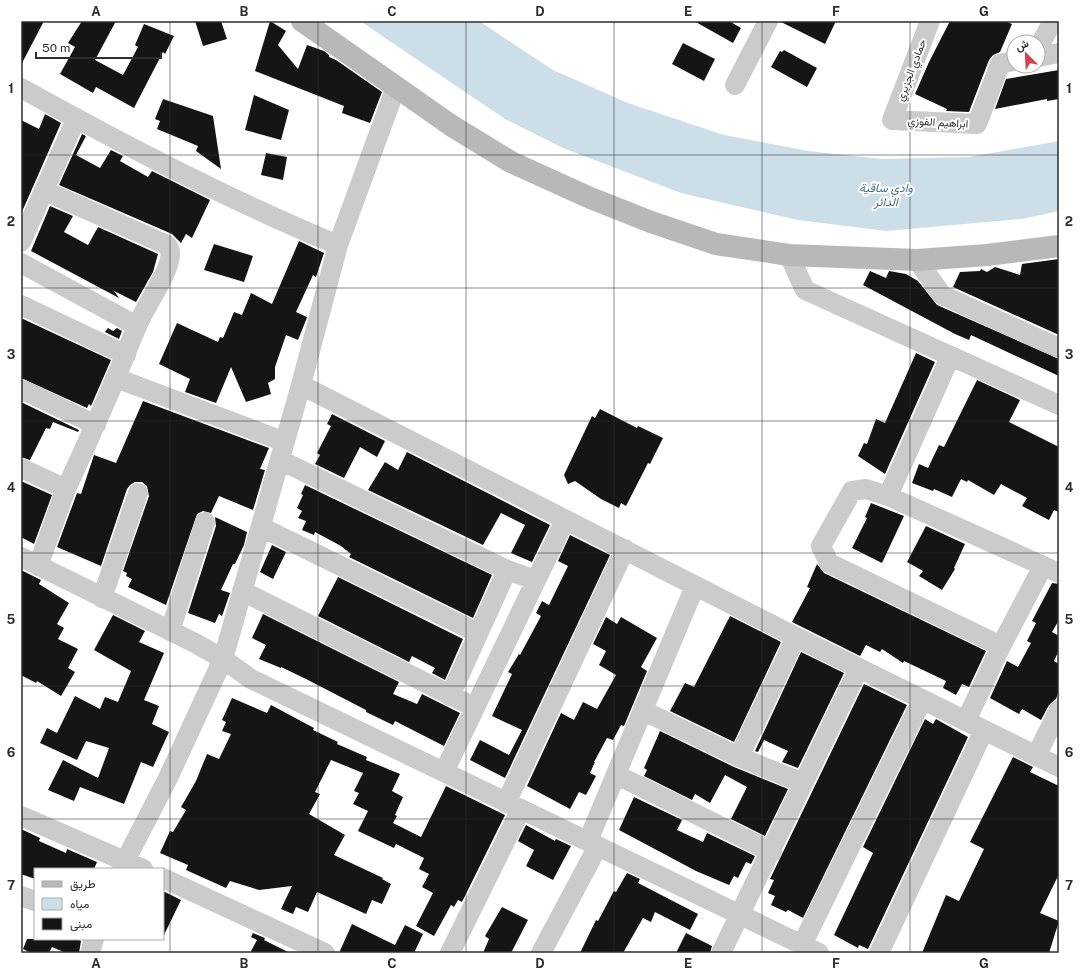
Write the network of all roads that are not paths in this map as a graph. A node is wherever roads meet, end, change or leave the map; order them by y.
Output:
1 (302, 21) edge
2 (768, 21) edge
3 (930, 21) edge
4 (1052, 21) edge
5 (1045, 34) edge
6 (1059, 53) edge
7 (1046, 55) edge
8 (1006, 63) edge
9 (735, 85) dead end
10 (396, 87) junction
11 (21, 88) edge
12 (76, 119) junction
13 (892, 120) joint
14 (45, 191) junction
15 (21, 242) edge
16 (338, 244) junction
17 (1059, 246) edge
18 (789, 255) junction
19 (917, 260) junction
20 (21, 263) edge
21 (21, 305) edge
22 (137, 326) junction
23 (1059, 348) edge
24 (126, 355) junction
25 (950, 357) junction
26 (116, 378) junction
27 (301, 385) junction
28 (21, 389) edge
29 (1059, 405) edge
30 (96, 425) junction
31 (282, 451) junction
32 (21, 468) edge
33 (66, 489) junction
34 (138, 493) dead end
35 (888, 496) junction
36 (565, 520) junction
37 (205, 522) dead end
38 (261, 528) junction
39 (625, 549) junction
40 (29, 562) edge
41 (1051, 569) edge
42 (508, 570) junction
43 (535, 580) junction
44 (695, 586) junction
45 (242, 591) junction
46 (102, 598) junction
47 (170, 631) junction
48 (478, 633) junction
49 (796, 637) junction
50 (1001, 646) junction
51 (223, 659) junction
52 (859, 668) junction
53 (450, 696) junction
54 (922, 700) junction
55 (474, 707) junction
56 (1059, 710) edge
57 (644, 711) junction
58 (966, 721) junction
59 (984, 730) junction
60 (1036, 756) junction
61 (739, 757) junction
62 (1059, 767) edge
63 (444, 772) junction
64 (617, 775) junction
65 (803, 783) junction
66 (514, 806) junction
67 (21, 816) edge
68 (593, 843) junction
69 (772, 852) junction
70 (123, 865) edge
71 (138, 868) edge
72 (164, 878) edge
73 (21, 896) edge
74 (34, 901) edge
75 (740, 915) junction
76 (94, 940) edge
77 (810, 949) edge
78 (90, 953) edge
79 (325, 953) edge
80 (450, 953) edge
81 (541, 953) edge
82 (721, 953) edge
83 (879, 953) edge

1 - 10 street
2 - 9 street
3 - 13 street, حمادي الجزيري
4 - 5 street
6 - 7 street
8 - 13 street, ابراهيم الفوزي
10 - 16 street
10 - 18 street
11 - 12 street
12 - 14 street
12 - 16 street
14 - 15 street
14 - 22 street
16 - 27 street
17 - 19 street
18 - 19 street
18 - 25 street
19 - 23 street
20 - 22 street
21 - 24 street
22 - 24 street
24 - 26 street
25 - 29 street
25 - 35 street
26 - 30 street
26 - 31 street
27 - 31 street
27 - 36 street
28 - 30 street
30 - 33 street
31 - 38 street
31 - 42 street
32 - 33 street
33 - 40 street
34 - 46 street
35 - 41 street
35 - 50 street
36 - 39 street
36 - 43 street
37 - 47 street
38 - 45 street
38 - 48 street
39 - 44 street
39 - 66 street
40 - 46 street
41 - 50 street
42 - 43 street
42 - 48 street
43 - 55 street
44 - 49 street
44 - 57 street
45 - 51 street
45 - 53 street
46 - 47 street
47 - 51 street
48 - 53 street
49 - 52 street
49 - 61 street
50 - 58 street
51 - 63 street
51 - 70 street
52 - 54 street
52 - 65 street
53 - 55 street
54 - 58 street
54 - 77 street
55 - 63 street
56 - 60 street
57 - 61 street
57 - 64 street
58 - 59 street
59 - 60 street
59 - 83 street
60 - 62 street
61 - 65 street
63 - 66 street
64 - 68 street
64 - 69 street
65 - 69 street
66 - 68 street
66 - 80 street
67 - 70 street
68 - 75 street
68 - 81 street
69 - 75 street
70 - 71 street
72 - 79 street
73 - 74 street
75 - 77 street
75 - 82 street
76 - 78 street

